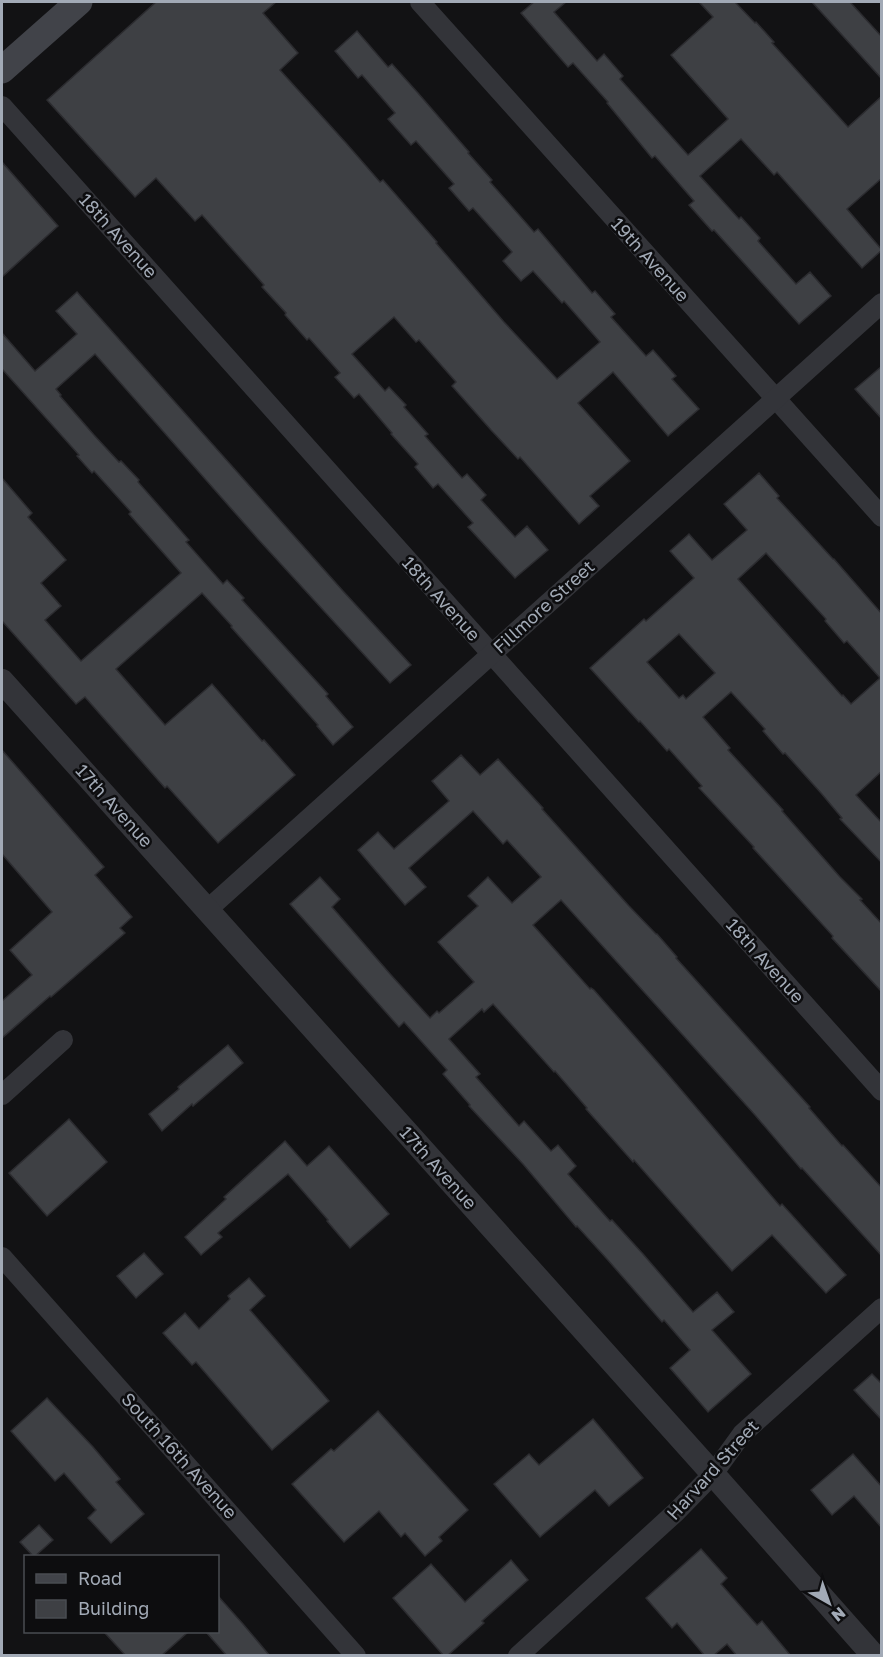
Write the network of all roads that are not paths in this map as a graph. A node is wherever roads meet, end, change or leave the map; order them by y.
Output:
1 (79, 2) edge
2 (420, 2) edge
3 (2, 70) edge
4 (2, 106) edge
5 (882, 303) edge
6 (775, 399) junction
7 (882, 517) edge
8 (491, 654) junction
9 (2, 681) edge
10 (207, 910) junction
11 (63, 1040) dead end
12 (882, 1091) edge
13 (2, 1095) edge
14 (2, 1257) edge
15 (882, 1308) edge
16 (713, 1474) junction
17 (356, 1656) edge
18 (518, 1656) edge
19 (874, 1656) edge

1 - 3 main road
2 - 6 street, 19th Avenue
4 - 8 street, 18th Avenue
5 - 6 street, Fillmore Street
6 - 7 street, 19th Avenue
6 - 8 street, Fillmore Street
8 - 10 street, Fillmore Street
8 - 12 street, 18th Avenue
9 - 10 street, 17th Avenue
10 - 16 street, 17th Avenue
11 - 13 street
14 - 17 street, South 16th Avenue
15 - 16 street, Harvard Street
16 - 18 street, Harvard Street
16 - 19 street, 17th Avenue

